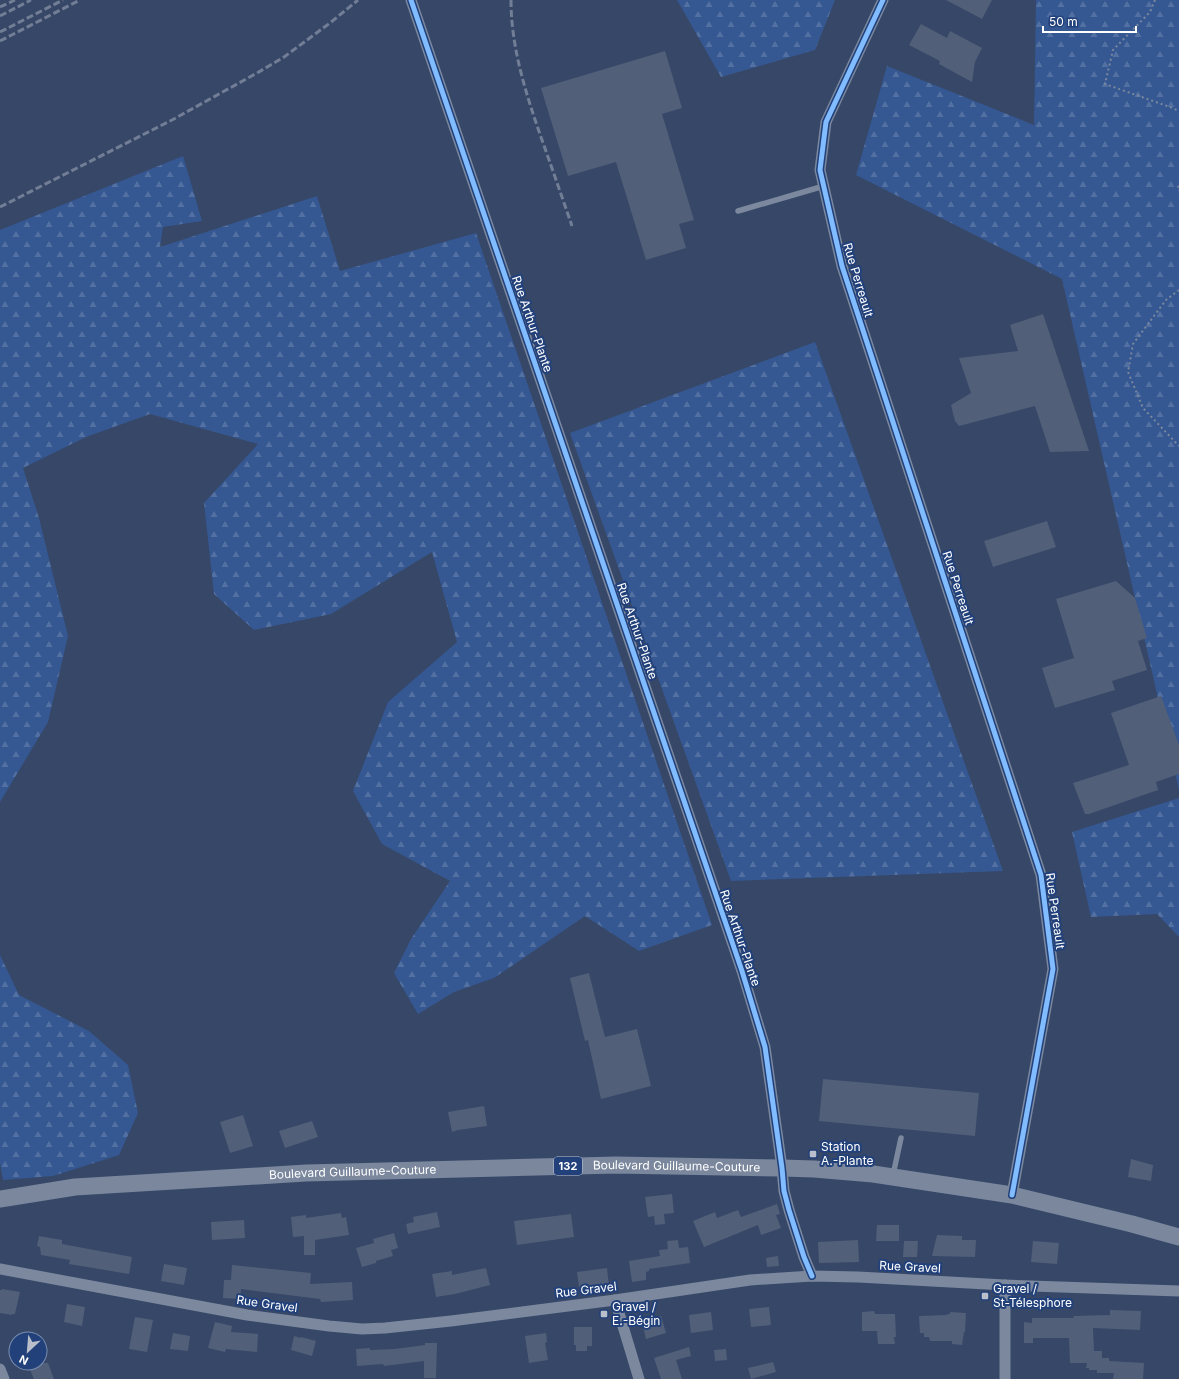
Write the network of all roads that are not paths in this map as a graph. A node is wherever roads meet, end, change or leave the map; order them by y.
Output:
1 (411, 0) edge
2 (883, 0) edge
3 (824, 186) junction
4 (738, 211) dead end
5 (900, 1138) dead end
6 (782, 1168) junction
7 (893, 1177) junction
8 (1012, 1195) junction
9 (0, 1199) edge
10 (1179, 1237) edge
11 (0, 1269) edge
12 (812, 1276) junction
13 (1005, 1285) junction
14 (1179, 1291) edge
15 (615, 1300) junction
16 (0, 1369) edge
17 (4, 1379) edge
18 (639, 1379) edge
19 (1005, 1379) edge

1 - 6 street, Rue Arthur-Plante
2 - 3 street, Rue Perreault
3 - 4 lane
3 - 8 street, Rue Perreault
5 - 7 lane
6 - 7 main road, Boulevard Guillaume-Couture / 132
6 - 9 main road, Boulevard Guillaume-Couture / 132
6 - 12 street, Rue Arthur-Plante
7 - 8 main road, Boulevard Guillaume-Couture / 132
8 - 10 main road, Boulevard Guillaume-Couture / 132
11 - 15 street, Rue Gravel
12 - 13 street, Rue Gravel
12 - 15 street, Rue Gravel
13 - 14 street, Rue Gravel
13 - 19 street
15 - 18 street
16 - 17 street

